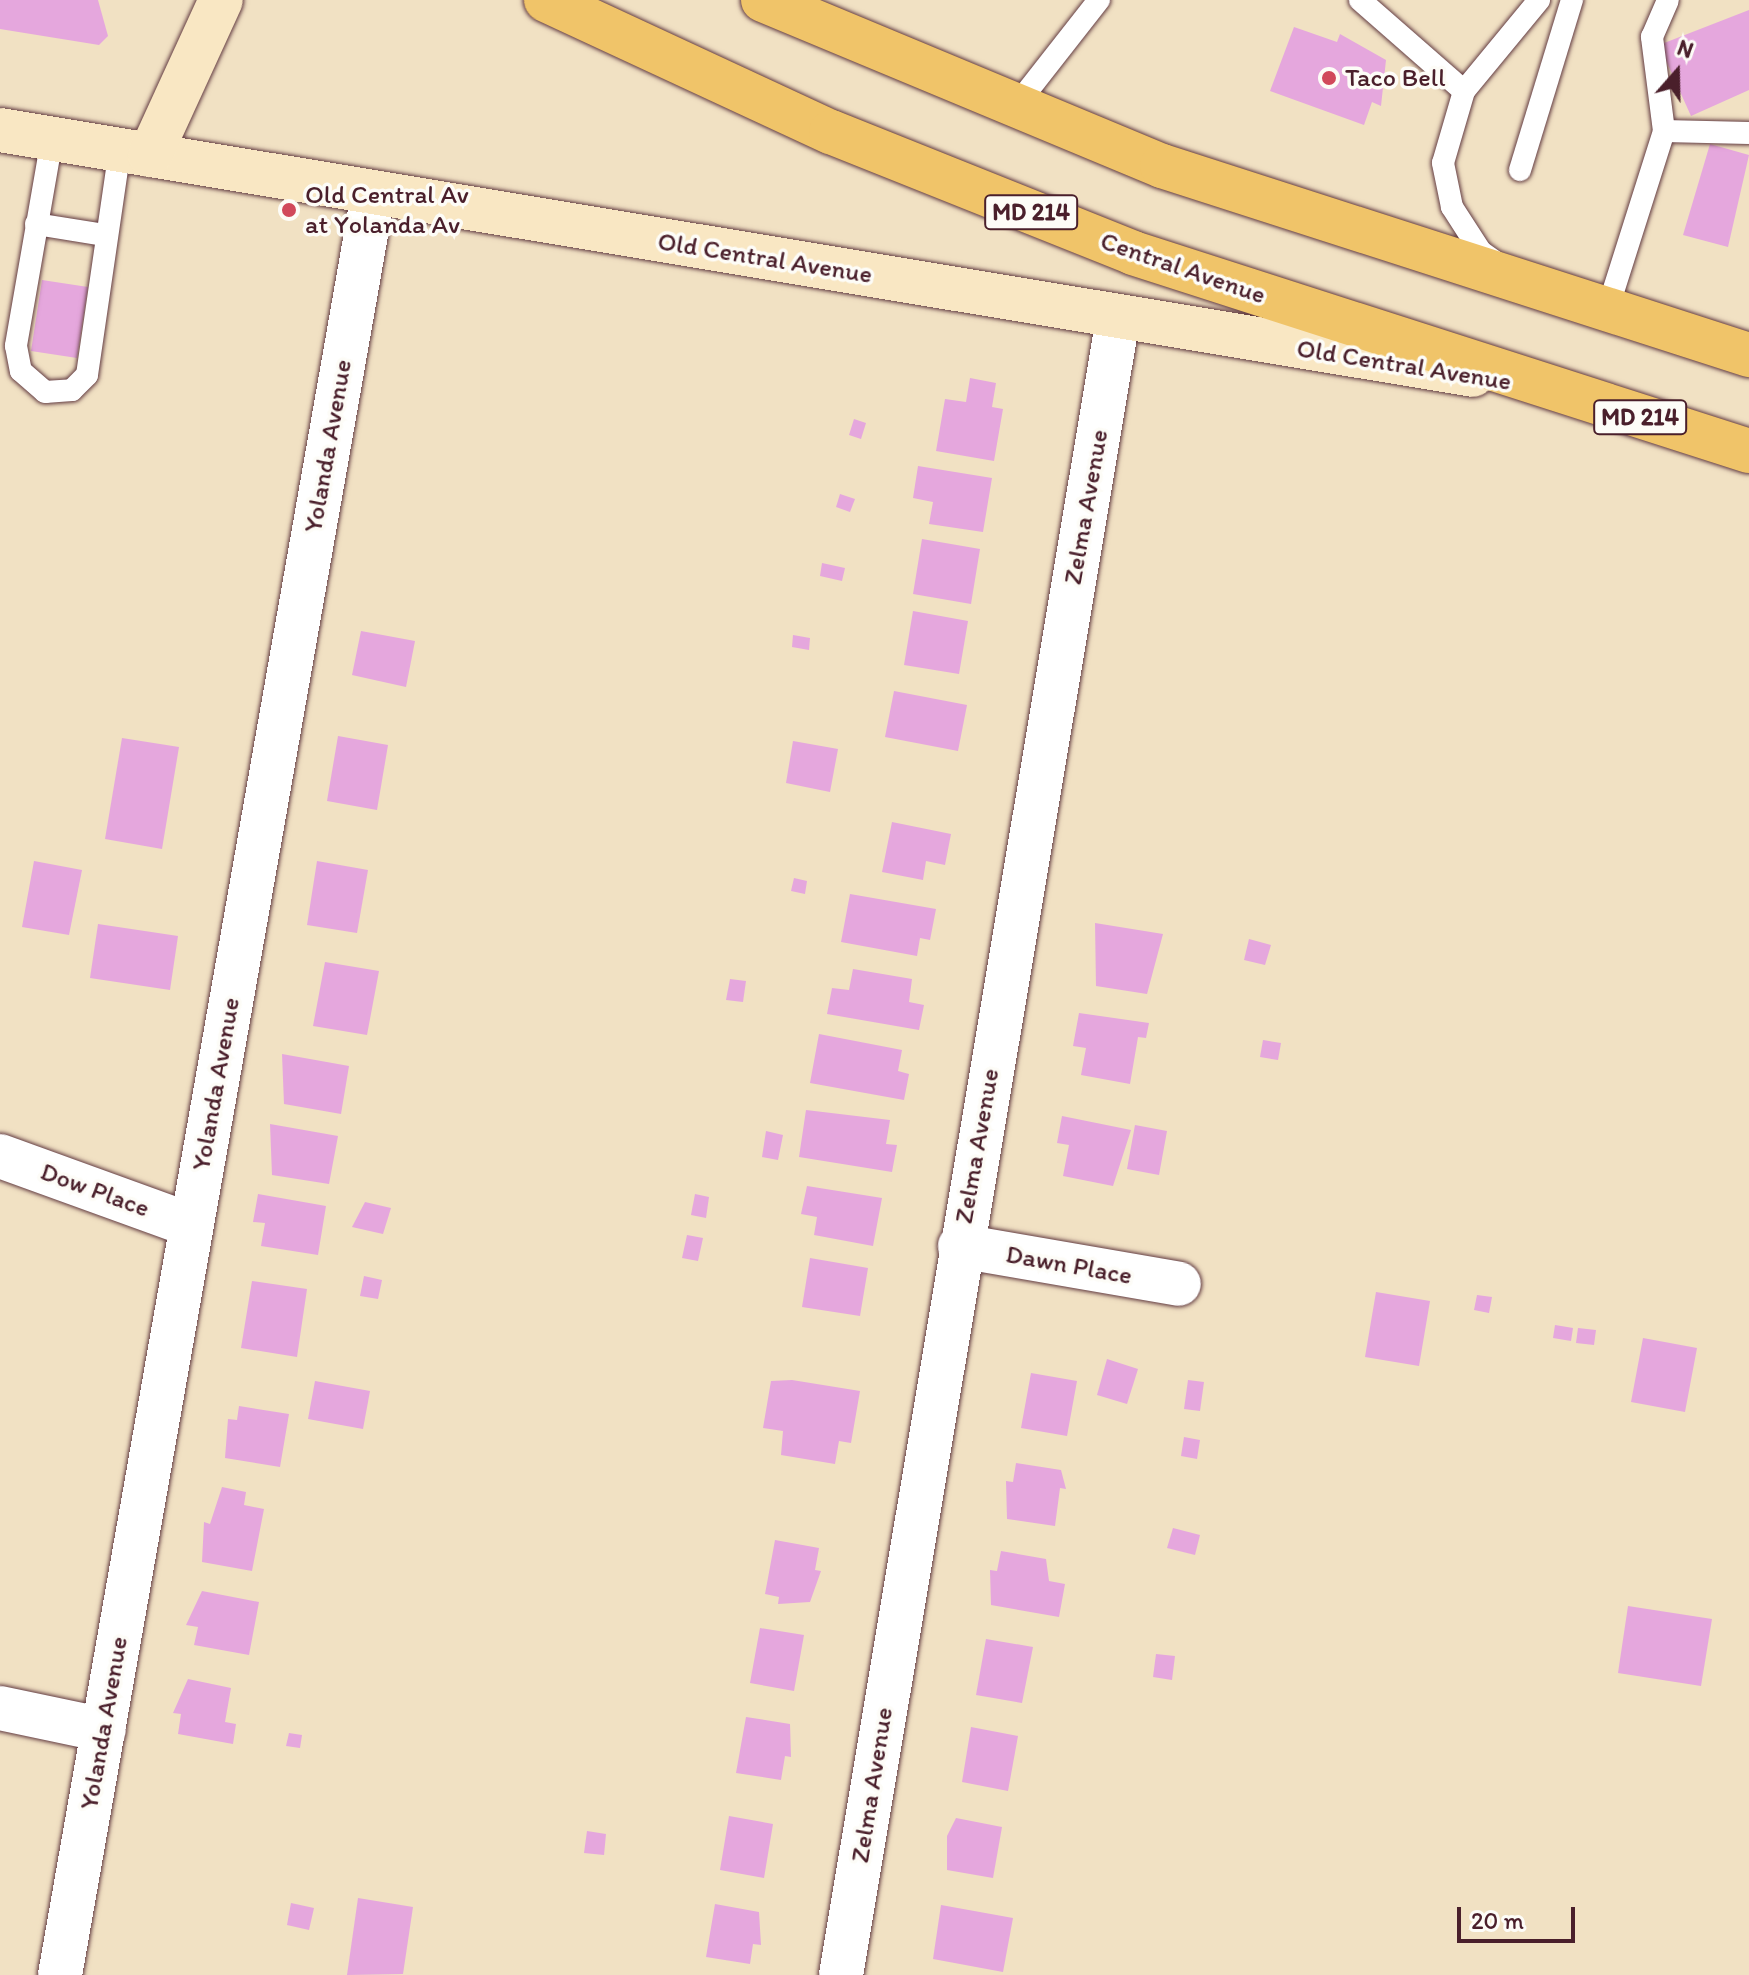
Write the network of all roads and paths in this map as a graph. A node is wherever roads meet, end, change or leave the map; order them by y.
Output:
1 (221, 0) edge
2 (546, 0) edge
3 (763, 0) edge
4 (1099, 0) edge
5 (1360, 0) edge
6 (1539, 0) edge
7 (1572, 0) edge
8 (1668, 0) edge
9 (1464, 91) junction
10 (1015, 107) junction
11 (0, 130) edge
12 (1664, 131) junction
13 (1749, 133) edge
14 (52, 139) junction
15 (135, 153) junction
16 (1520, 170) dead end
17 (373, 194) junction
18 (36, 224) junction
19 (105, 235) junction
20 (1542, 293) junction
21 (1606, 314) junction
22 (1118, 318) junction
23 (1747, 345) edge
24 (1531, 383) junction
25 (1749, 451) edge
26 (0, 1156) edge
27 (191, 1225) junction
28 (960, 1246) junction
29 (1179, 1284) dead end
30 (0, 1708) edge
31 (104, 1730) junction
32 (60, 1975) edge
33 (841, 1975) edge

1 - 15 main road
2 - 24 main road, Central Avenue / MD 214
3 - 10 main road
4 - 10 lane
5 - 9 lane
6 - 9 lane
7 - 16 lane
8 - 12 lane
9 - 20 lane
10 - 20 main road
11 - 14 main road, Old Central Avenue
12 - 13 lane
12 - 21 lane
14 - 15 main road, Old Central Avenue
14 - 18 lane
15 - 17 main road, Old Central Avenue
15 - 19 lane
17 - 22 main road, Old Central Avenue
17 - 27 street, Yolanda Avenue
18 - 19 lane
18 - 19 lane
20 - 21 main road
21 - 23 main road
22 - 24 main road, Old Central Avenue
22 - 28 street, Zelma Avenue
24 - 25 main road, Central Avenue / MD 214
26 - 27 street, Dow Place
27 - 31 street, Yolanda Avenue
28 - 29 street, Dawn Place
28 - 33 street, Zelma Avenue
30 - 31 street
31 - 32 street, Yolanda Avenue

